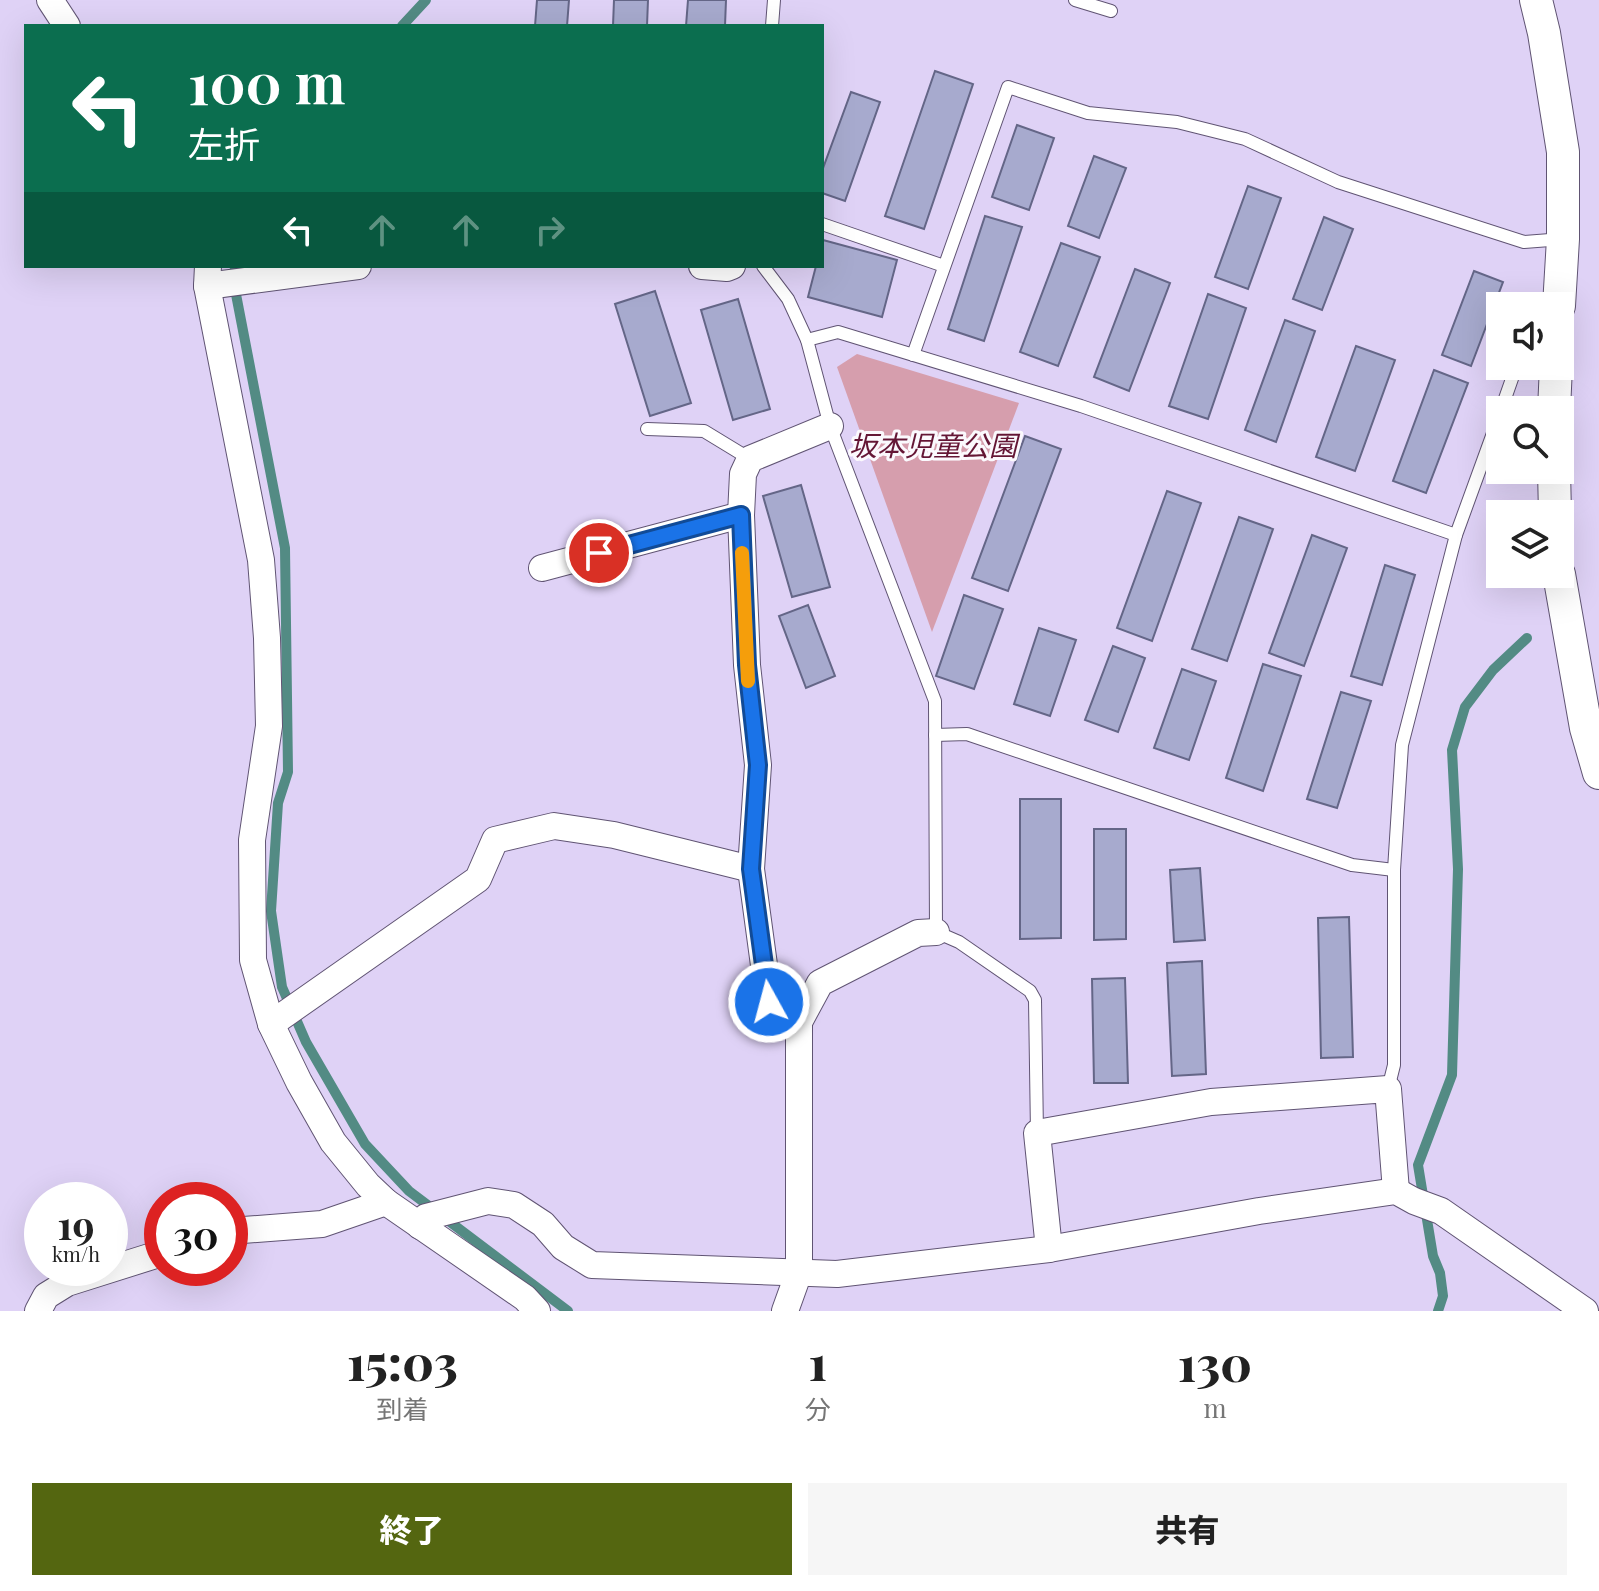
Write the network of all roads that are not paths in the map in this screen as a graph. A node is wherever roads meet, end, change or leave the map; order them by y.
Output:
1 (50, 0) edge
2 (774, 0) edge
3 (1075, 0) edge
4 (1536, 0) edge
5 (1111, 11) dead end
6 (66, 24) edge
7 (772, 24) edge
8 (824, 225) edge
9 (1563, 239) junction
10 (944, 266) junction
11 (328, 268) edge
12 (765, 268) edge
13 (208, 276) edge
14 (1560, 292) edge
15 (807, 340) junction
16 (913, 355) junction
17 (830, 426) junction
18 (647, 429) dead end
19 (1486, 453) edge
20 (750, 459) junction
21 (741, 515) junction
22 (1456, 535) junction
23 (542, 568) dead end
24 (1561, 588) edge
25 (935, 735) junction
26 (1599, 773) edge
27 (751, 869) junction
28 (1394, 870) junction
29 (936, 932) junction
30 (799, 1022) junction
31 (271, 1024) junction
32 (1388, 1089) junction
33 (1037, 1133) junction
34 (1414, 1200) junction
35 (386, 1202) junction
36 (420, 1226) junction
37 (248, 1230) edge
38 (1049, 1249) junction
39 (144, 1259) edge
40 (799, 1272) junction
41 (38, 1311) edge
42 (537, 1311) edge
43 (785, 1311) edge
44 (1585, 1311) edge

1 - 6 street
2 - 7 lane
3 - 5 lane
4 - 9 street
8 - 10 lane
9 - 10 lane
9 - 14 street
10 - 16 lane
11 - 13 street
12 - 15 lane
13 - 31 street
15 - 16 lane
15 - 17 lane
16 - 22 lane
17 - 20 street
17 - 25 lane
18 - 20 lane
19 - 22 lane
20 - 21 street
21 - 23 street
21 - 27 street
22 - 28 lane
24 - 26 street
25 - 28 lane
25 - 29 lane
27 - 30 street
27 - 31 street
28 - 32 lane
29 - 30 street
29 - 33 lane
30 - 40 street
31 - 35 street
32 - 33 street
32 - 34 street
33 - 38 street
34 - 38 street
34 - 44 street
35 - 36 street
35 - 37 street
36 - 40 street
36 - 42 street
38 - 40 street
39 - 41 street
40 - 43 street

